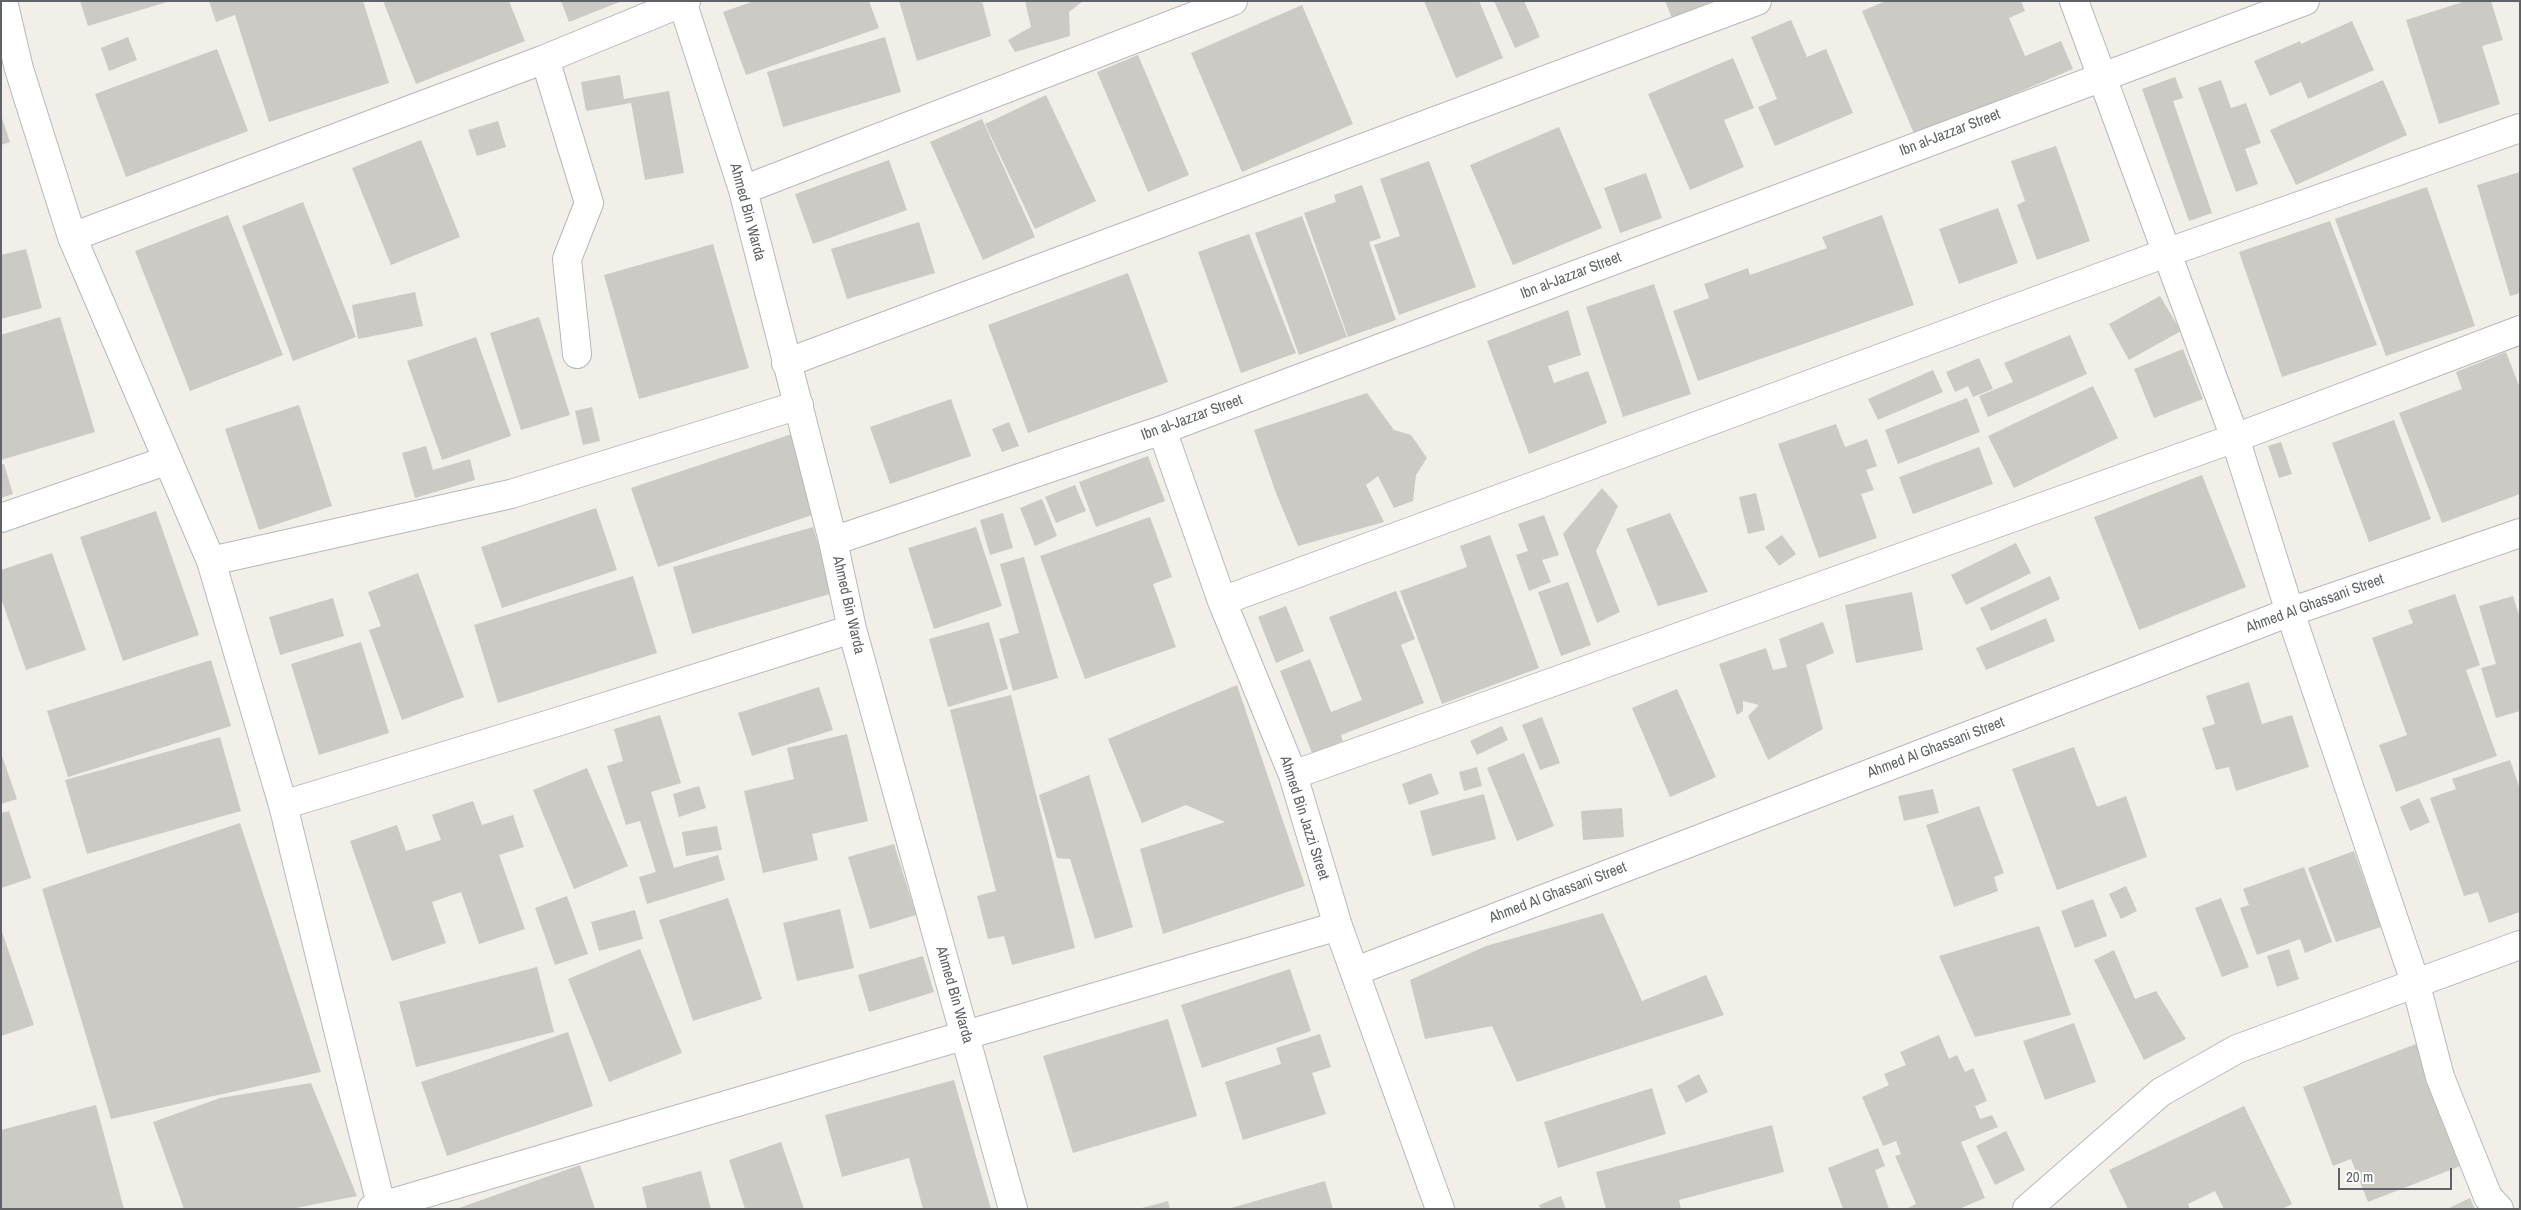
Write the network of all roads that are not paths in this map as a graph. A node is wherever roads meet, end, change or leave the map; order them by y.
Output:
1 (3, 1) edge
2 (1233, 1) edge
3 (1757, 1) edge
4 (2074, 1) edge
5 (2305, 1) edge
6 (683, 2) edge
7 (545, 59) junction
8 (2101, 76) junction
9 (2520, 128) edge
10 (743, 190) junction
11 (72, 237) junction
12 (2166, 253) junction
13 (2520, 330) edge
14 (577, 354) dead end
15 (786, 363) junction
16 (799, 404) junction
17 (1162, 430) junction
18 (2235, 438) junction
19 (168, 460) junction
20 (1, 518) edge
21 (2520, 533) edge
22 (833, 541) junction
23 (211, 562) junction
24 (1222, 601) junction
25 (2290, 612) junction
26 (852, 629) junction
27 (1292, 775) junction
28 (283, 804) junction
29 (1338, 926) junction
30 (2520, 946) edge
31 (1356, 971) junction
32 (2416, 985) junction
33 (966, 1036) junction
34 (378, 1208) edge
35 (1013, 1209) edge
36 (1440, 1209) edge
37 (2027, 1209) edge
38 (2499, 1209) edge

1 - 11 street
2 - 10 street
3 - 15 street
4 - 8 street
5 - 8 street, Ibn al-Jazzar Street
6 - 7 street
6 - 10 street, Ahmed Bin Warda
7 - 11 street
7 - 14 street
8 - 12 street
8 - 17 street, Ibn al-Jazzar Street
9 - 12 street
10 - 15 street, Ahmed Bin Warda
11 - 19 street
12 - 18 street
12 - 24 street
13 - 18 street
15 - 16 street, Ahmed Bin Warda
16 - 22 street, Ahmed Bin Warda
16 - 23 street
17 - 22 street, Ibn al-Jazzar Street
17 - 24 street, Ahmed Bin Jazzi Street
18 - 25 street
18 - 27 street
19 - 20 street
19 - 23 street
21 - 25 street, Ahmed Al Ghassani Street
22 - 26 street, Ahmed Bin Warda
23 - 28 street
24 - 27 street, Ahmed Bin Jazzi Street
25 - 31 street, Ahmed Al Ghassani Street
25 - 32 street
26 - 28 street
26 - 33 street, Ahmed Bin Warda
27 - 29 street, Ahmed Bin Jazzi Street
28 - 34 street
29 - 31 street, Ahmed Bin Jazzi Street
29 - 33 street
30 - 32 street
31 - 36 street, Ahmed Bin Jazzi Street
32 - 37 street
32 - 38 street
33 - 34 street
33 - 35 street, Ahmed Bin Warda

